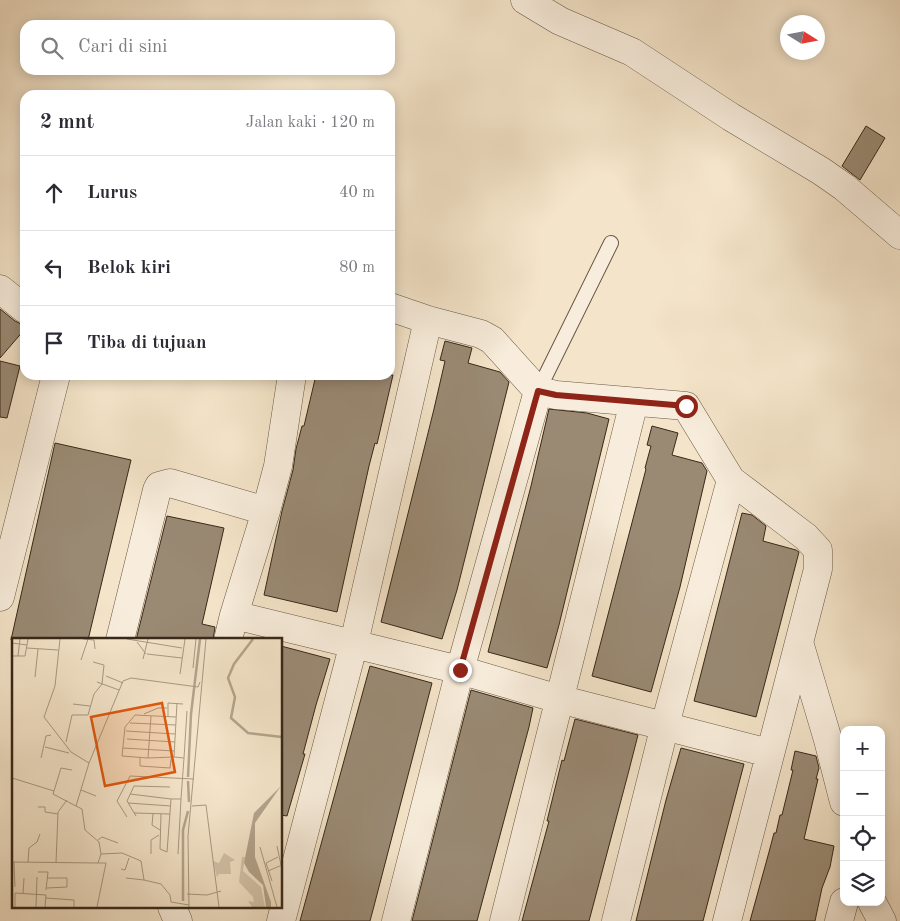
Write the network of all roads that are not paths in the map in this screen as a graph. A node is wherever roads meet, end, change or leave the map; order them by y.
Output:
1 (525, 0) edge
2 (900, 235) edge
3 (611, 243) dead end
4 (0, 289) edge
5 (20, 305) edge
6 (395, 308) edge
7 (428, 320) junction
8 (55, 380) edge
9 (291, 380) edge
10 (538, 391) junction
11 (634, 402) junction
12 (731, 480) junction
13 (266, 511) junction
14 (0, 597) edge
15 (231, 628) edge
16 (120, 638) edge
17 (799, 641) junction
18 (354, 643) junction
19 (460, 670) junction
20 (559, 699) junction
21 (665, 725) junction
22 (770, 754) junction
23 (840, 786) edge
24 (843, 906) edge
25 (874, 906) edge
26 (172, 908) edge
27 (178, 921) edge
28 (281, 921) edge
29 (396, 921) edge
30 (504, 921) edge
31 (616, 921) edge
32 (727, 921) edge
33 (840, 921) edge
34 (882, 921) edge

1 - 2 street
3 - 10 lane
4 - 5 street
6 - 7 street
7 - 10 street
7 - 18 street
8 - 14 street
9 - 13 street
10 - 11 street
10 - 19 street
11 - 12 street
11 - 20 street
12 - 17 street
12 - 21 street
13 - 15 street
13 - 16 street
15 - 18 street
17 - 22 street
17 - 23 street
18 - 19 street
18 - 28 street
19 - 20 street
19 - 29 street
20 - 21 street
20 - 30 street
21 - 22 street
21 - 31 street
22 - 32 street
24 - 33 street
25 - 34 street
26 - 27 street

